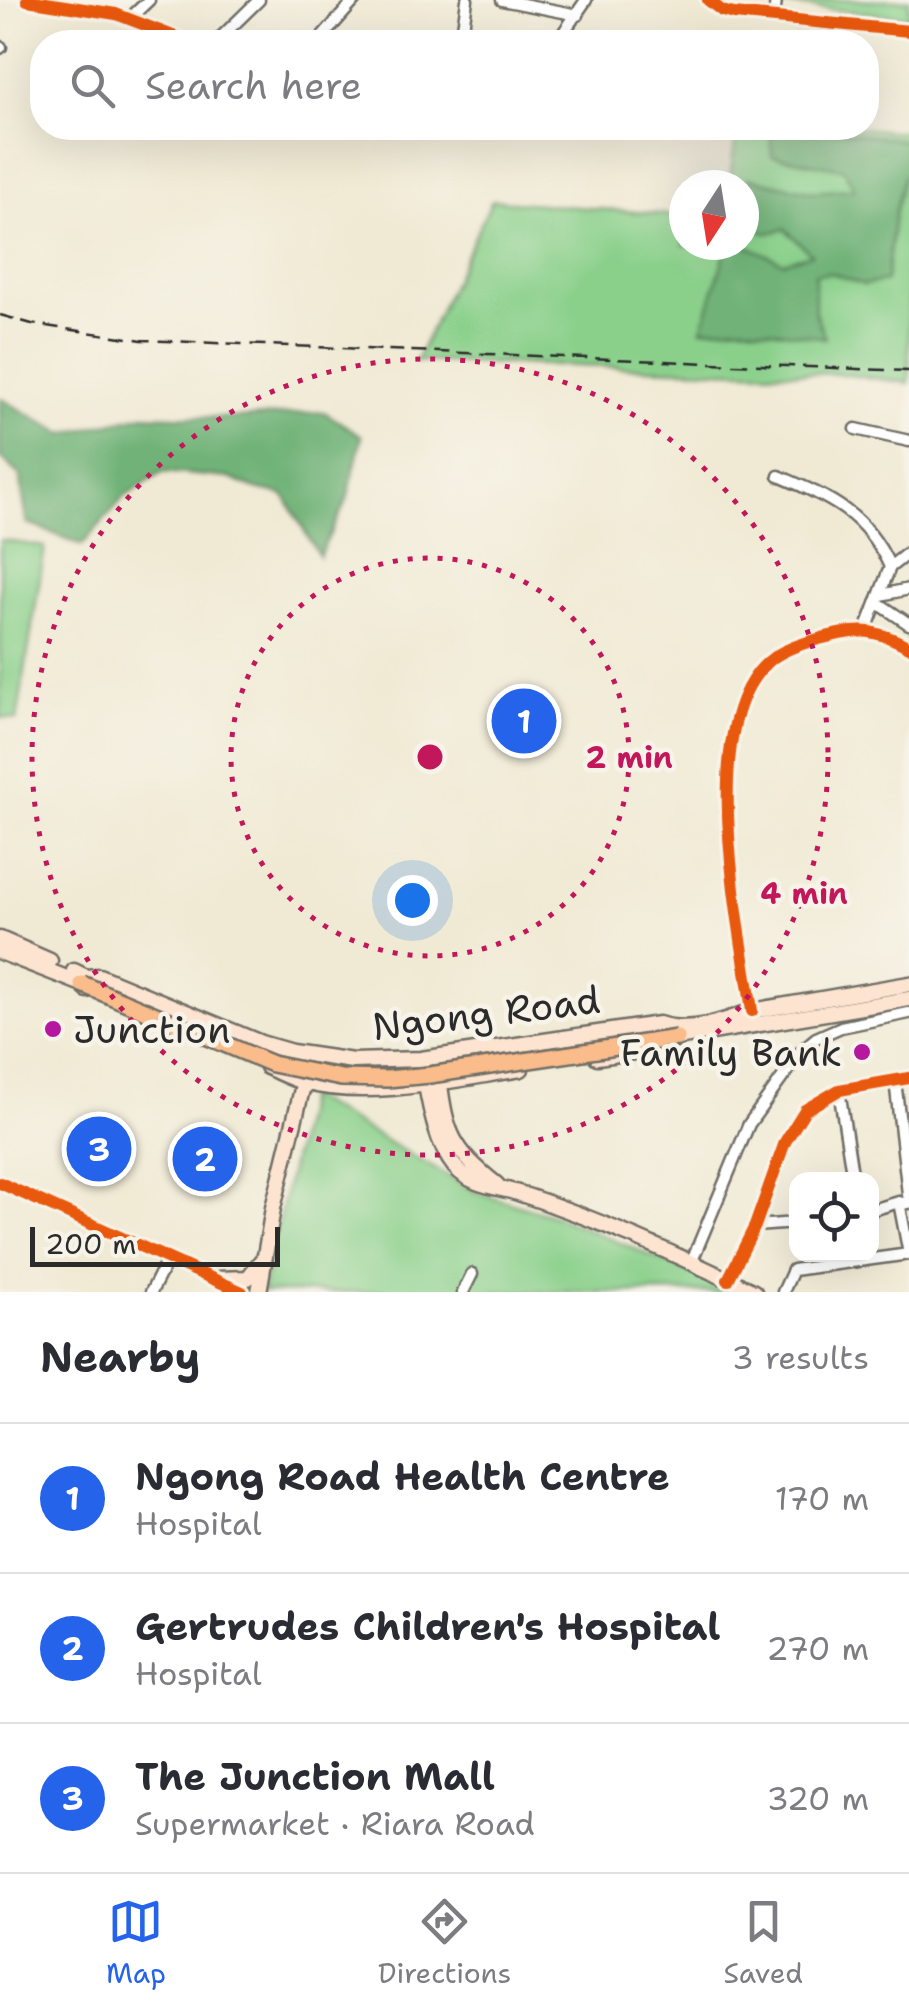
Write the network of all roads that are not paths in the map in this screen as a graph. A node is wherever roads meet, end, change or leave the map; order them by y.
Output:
1 (27, 0) edge
2 (149, 0) edge
3 (259, 0) edge
4 (355, 0) edge
5 (467, 0) edge
6 (502, 0) edge
7 (586, 0) edge
8 (708, 0) edge
9 (776, 0) edge
10 (578, 15) junction
11 (774, 18) junction
12 (129, 19) junction
13 (158, 30) edge
14 (228, 30) edge
15 (329, 30) edge
16 (463, 30) edge
17 (566, 30) edge
18 (909, 31) edge
19 (856, 428) dead end
20 (909, 441) edge
21 (778, 476) dead end
22 (909, 552) edge
23 (890, 567) junction
24 (909, 589) edge
25 (880, 599) junction
26 (909, 624) edge
27 (866, 630) junction
28 (909, 647) edge
29 (0, 938) edge
30 (0, 952) edge
31 (84, 980) junction
32 (909, 984) edge
33 (909, 999) edge
34 (752, 1011) junction
35 (834, 1012) junction
36 (909, 1013) edge
37 (804, 1016) junction
38 (839, 1028) junction
39 (677, 1034) junction
40 (575, 1036) junction
41 (816, 1038) junction
42 (311, 1055) junction
43 (579, 1060) junction
44 (429, 1062) junction
45 (909, 1078) edge
46 (895, 1080) junction
47 (304, 1082) junction
48 (432, 1084) junction
49 (839, 1090) junction
50 (852, 1172) edge
51 (0, 1183) edge
52 (906, 1204) edge
53 (879, 1209) edge
54 (789, 1223) edge
55 (755, 1226) junction
56 (267, 1253) junction
57 (168, 1258) junction
58 (691, 1263) junction
59 (472, 1274) dead end
60 (728, 1280) junction
61 (226, 1285) edge
62 (151, 1292) edge
63 (242, 1292) edge
64 (259, 1292) edge
65 (462, 1292) edge
66 (754, 1292) edge
67 (783, 1292) edge

1 - 12 street
2 - 12 street
3 - 14 street
4 - 15 street
5 - 16 street
6 - 10 street
7 - 10 street
8 - 11 street
9 - 11 street
10 - 17 street
11 - 18 street
12 - 13 street
19 - 20 street
21 - 23 street
22 - 23 street
23 - 25 street
24 - 25 street
25 - 26 street
25 - 27 street
27 - 28 street
27 - 34 street
29 - 31 main road
30 - 31 main road, Ngong Road
31 - 39 main road, Ngong Road, bridge
31 - 42 main road, Ngong Road
31 - 44 main road, Ngong Road
31 - 47 main road, Ngong Road
32 - 34 main road, Ngong Road
33 - 35 main road, Ngong Road
34 - 39 main road, Ngong Road
35 - 37 main road, Ngong Road
35 - 38 street
36 - 38 street
37 - 39 main road, Ngong Road
37 - 41 street
38 - 41 street
39 - 40 main road, Ngong Road
39 - 43 main road, Ngong Road
39 - 44 main road, Ngong Road
40 - 43 main road
40 - 44 main road, Ngong Road
41 - 58 street
42 - 44 main road, Ngong Road
42 - 47 main road
43 - 48 main road, Ngong Road
44 - 48 main road
45 - 46 street
46 - 49 street
46 - 52 street
47 - 48 main road, Ngong Road
47 - 56 main road
48 - 58 main road
49 - 50 street
49 - 55 street
51 - 57 street
52 - 53 street
52 - 67 street
54 - 55 street
55 - 60 street
56 - 61 main road
56 - 64 main road
57 - 61 street
57 - 62 street
58 - 60 main road
59 - 65 street
60 - 66 main road
61 - 63 street

